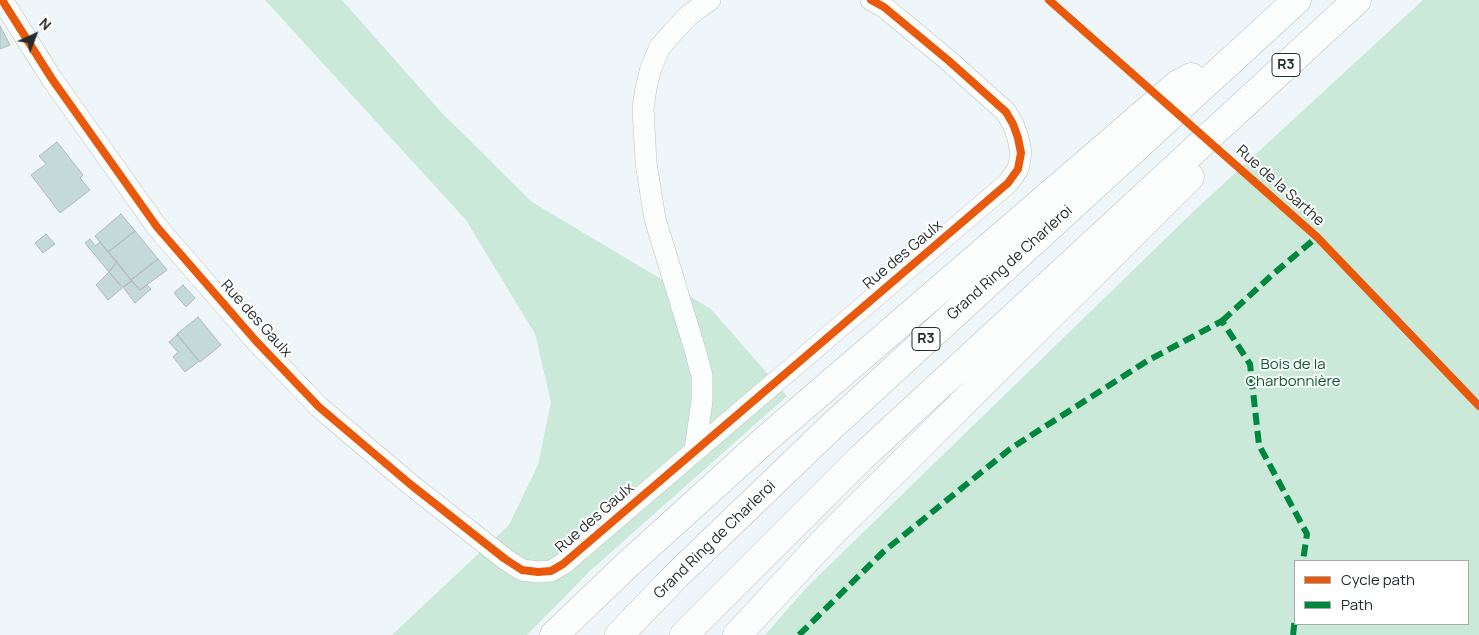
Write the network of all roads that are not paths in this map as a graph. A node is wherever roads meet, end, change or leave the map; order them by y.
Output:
1 (2, 0) edge
2 (710, 0) edge
3 (871, 0) edge
4 (1297, 0) edge
5 (1357, 0) edge
6 (1241, 51) junction
7 (1215, 130) junction
8 (695, 450) junction
9 (554, 635) edge
10 (619, 635) edge
11 (684, 635) edge
12 (737, 635) edge

1 - 8 street, Rue des Gaulx
2 - 8 street
3 - 8 street, Rue des Gaulx
4 - 6 highway, Grand Ring de Charleroi / R3
5 - 7 highway, R3
6 - 9 highway
6 - 10 highway, Grand Ring de Charleroi / R3
7 - 11 highway, R3
7 - 12 highway

